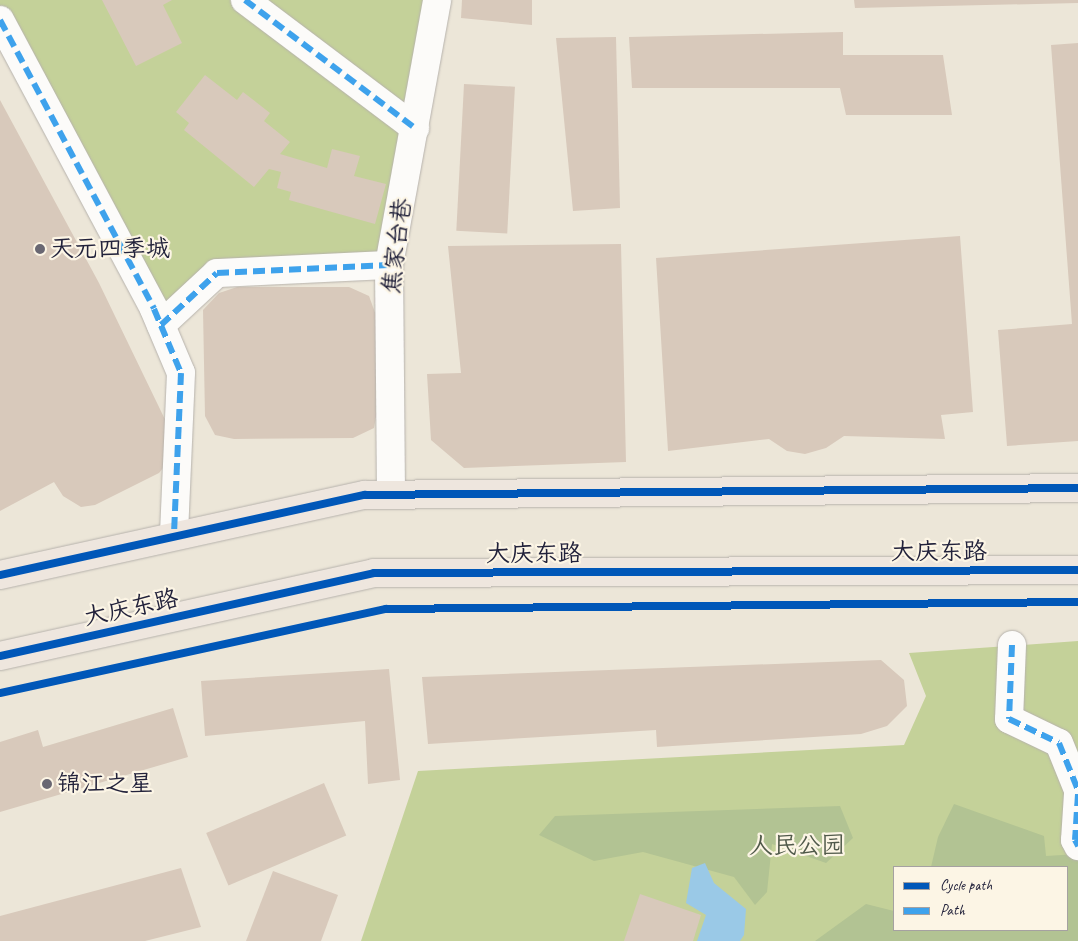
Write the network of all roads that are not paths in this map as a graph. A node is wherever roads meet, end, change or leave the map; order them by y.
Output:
1 (245, 0) edge
2 (438, 0) edge
3 (0, 20) edge
4 (415, 128) junction
5 (389, 265) junction
6 (161, 325) junction
7 (1078, 488) edge
8 (391, 494) junction
9 (174, 536) junction
10 (1078, 570) edge
11 (0, 575) edge
12 (1012, 645) dead end
13 (0, 656) edge
14 (1078, 792) edge
15 (1078, 846) edge

1 - 4 street
2 - 4 street, 焦家台巷
3 - 6 street
4 - 5 street, 焦家台巷
5 - 6 street
5 - 8 street, 焦家台巷
6 - 9 street
7 - 8 main road
8 - 9 main road
9 - 11 main road
10 - 13 main road, 大庆东路
12 - 14 street
14 - 15 street

